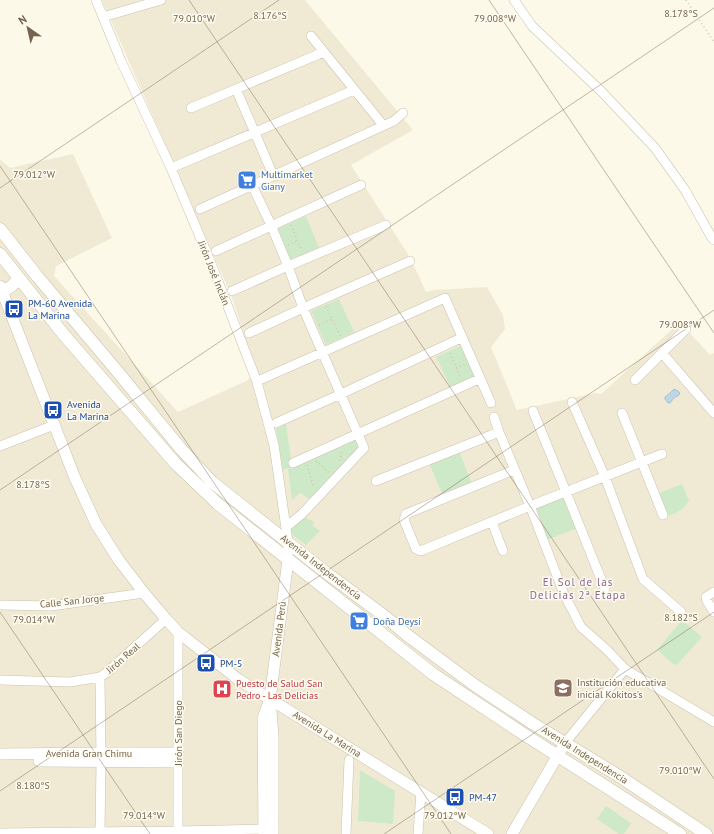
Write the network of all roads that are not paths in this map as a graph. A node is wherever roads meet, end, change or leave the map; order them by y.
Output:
1 (96, 0) edge
2 (161, 0) edge
3 (514, 0) edge
4 (103, 18) junction
5 (311, 36) dead end
6 (324, 52) junction
7 (236, 89) junction
8 (354, 90) junction
9 (191, 108) dead end
10 (403, 113) dead end
11 (383, 126) junction
12 (255, 132) junction
13 (171, 168) junction
14 (273, 176) junction
15 (252, 185) junction
16 (361, 186) dead end
17 (200, 209) dead end
18 (271, 225) junction
19 (386, 225) dead end
20 (0, 229) edge
21 (714, 240) edge
22 (216, 251) dead end
23 (0, 254) edge
24 (410, 261) dead end
25 (288, 266) junction
26 (19, 278) junction
27 (232, 291) dead end
28 (2, 295) edge
29 (303, 308) junction
30 (686, 329) dead end
31 (249, 333) dead end
32 (462, 338) junction
33 (323, 352) junction
34 (662, 353) junction
35 (110, 362) junction
36 (97, 373) junction
37 (262, 379) dead end
38 (480, 379) junction
39 (635, 380) dead end
40 (341, 394) junction
41 (572, 402) dead end
42 (491, 403) dead end
43 (533, 412) dead end
44 (622, 413) dead end
45 (714, 413) edge
46 (494, 417) dead end
47 (276, 423) dead end
48 (54, 425) junction
49 (499, 432) junction
50 (358, 434) junction
51 (0, 446) edge
52 (662, 454) dead end
53 (642, 462) junction
54 (293, 463) dead end
55 (514, 470) junction
56 (605, 477) junction
57 (376, 481) dead end
58 (566, 492) junction
59 (226, 493) junction
60 (218, 504) junction
61 (530, 506) junction
62 (663, 515) dead end
63 (492, 522) junction
64 (286, 527) junction
65 (288, 542) junction
66 (503, 551) dead end
67 (288, 560) junction
68 (605, 589) dead end
69 (714, 592) edge
70 (144, 593) junction
71 (0, 605) edge
72 (681, 612) dead end
73 (714, 612) edge
74 (387, 618) junction
75 (166, 619) junction
76 (378, 629) junction
77 (178, 632) junction
78 (625, 669) junction
79 (100, 677) junction
80 (0, 680) edge
81 (480, 689) junction
82 (270, 699) junction
83 (472, 700) junction
84 (508, 707) junction
85 (501, 719) junction
86 (714, 722) edge
87 (565, 743) junction
88 (0, 754) edge
89 (558, 756) junction
90 (101, 757) junction
91 (178, 757) junction
92 (349, 760) dead end
93 (0, 761) edge
94 (421, 792) junction
95 (650, 797) junction
96 (642, 809) junction
97 (267, 832) edge
98 (0, 833) edge
99 (100, 833) edge
100 (178, 833) edge
101 (346, 834) edge
102 (418, 834) edge
103 (488, 834) edge
104 (512, 834) edge
105 (680, 834) edge
106 (706, 834) edge

1 - 4 street, Jirón José Inclán
2 - 4 street
3 - 21 street
4 - 13 street, Jirón José Inclán
5 - 6 street
6 - 7 street
6 - 8 street
7 - 9 street
7 - 12 street
8 - 11 street
8 - 12 street
10 - 11 street
11 - 14 street
12 - 13 street
12 - 14 street
13 - 64 street, Jirón José Inclán
14 - 15 street
15 - 17 street
15 - 18 street
16 - 18 street
18 - 22 street
18 - 25 street
19 - 25 street
20 - 35 main road, Avenida Independencia
23 - 26 main road, Avenida Independencia
24 - 29 street
25 - 27 street
25 - 29 street
26 - 28 main road
26 - 36 main road, Avenida Independencia
28 - 48 street, Avenida La Marina
29 - 31 street
29 - 33 street
30 - 34 street
32 - 33 street
32 - 38 street
32 - 40 street
33 - 37 street
33 - 40 street
34 - 39 street
34 - 45 street
35 - 36 main road
35 - 59 main road, Avenida Independencia
36 - 60 main road, Avenida Independencia
38 - 42 street
38 - 50 street
40 - 47 street
40 - 50 street
41 - 56 street
43 - 58 street
44 - 53 street
46 - 49 street
48 - 51 street
48 - 70 street, Avenida La Marina
49 - 55 street
49 - 57 street
50 - 54 street
50 - 64 street
52 - 53 street
53 - 56 street
53 - 62 street
55 - 61 street
55 - 63 street
56 - 58 street
56 - 72 street
58 - 61 street
58 - 68 street
59 - 60 main road
59 - 65 main road, Avenida Independencia
60 - 67 main road, Avenida Independencia
61 - 63 street
61 - 78 street
63 - 66 street
64 - 65 street, Jirón José Inclán
65 - 67 street, Jirón José Inclán
65 - 74 main road, Avenida Independencia
67 - 76 main road, Avenida Independencia
67 - 82 street, Avenida Perú
69 - 73 street
70 - 71 street, Calle San Jorge
70 - 75 street, Avenida La Marina
74 - 76 main road
74 - 81 main road, Avenida Independencia
75 - 77 street, Avenida La Marina
75 - 79 street, Jirón Real
76 - 83 main road, Avenida Independencia
77 - 82 street, Avenida La Marina
77 - 91 street, Jirón San Diego
78 - 86 street
78 - 87 street
79 - 80 street, Jirón Real
79 - 90 street
81 - 83 main road
81 - 84 main road, Avenida Independencia
82 - 94 street, Avenida La Marina
82 - 97 street, Avenida Perú
83 - 85 main road, Avenida Independencia
84 - 85 main road
84 - 87 main road, Avenida Independencia
85 - 89 main road, Avenida Independencia
87 - 89 street
87 - 95 main road, Avenida Independencia
88 - 90 street, Avenida Gran Chimu
89 - 96 main road, Avenida Independencia
89 - 104 street
90 - 91 street, Avenida Gran Chimu
90 - 93 street, Avenida Gran Chimu
90 - 99 street
91 - 100 street, Jirón San Diego
92 - 101 street
94 - 102 street
94 - 103 street, Avenida La Marina
95 - 96 main road
95 - 106 main road, Avenida Independencia
96 - 105 main road, Avenida Independencia
97 - 100 street
98 - 99 street
99 - 100 street

